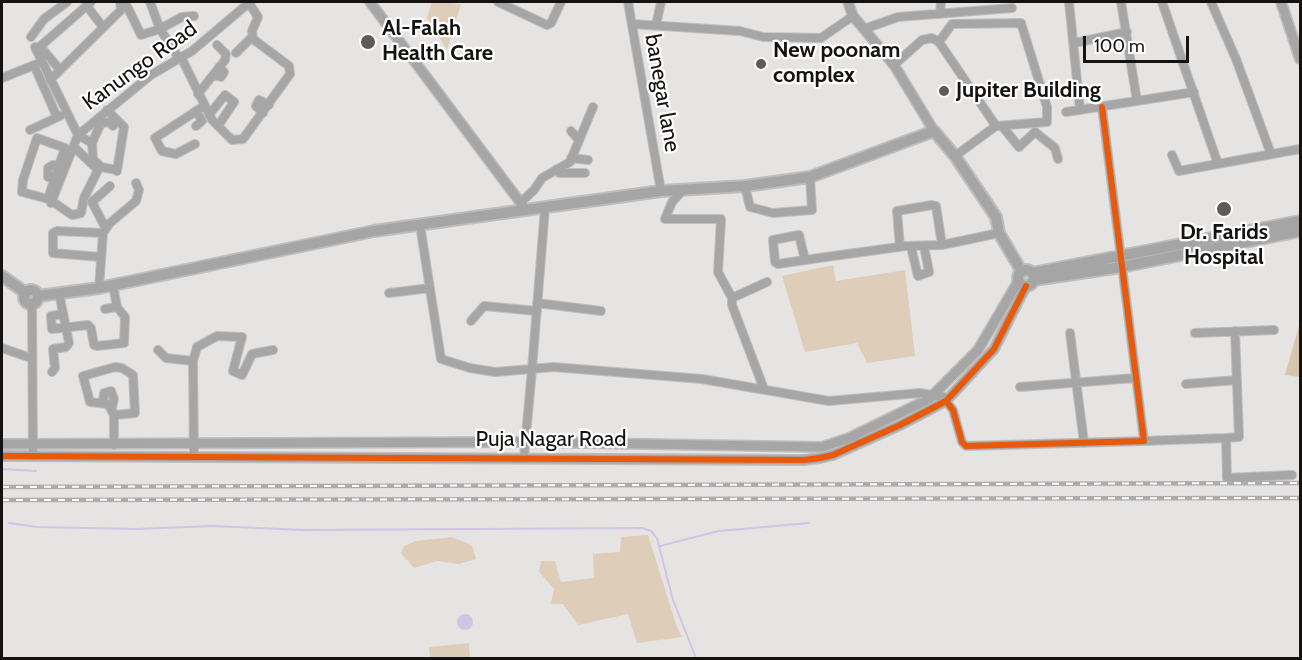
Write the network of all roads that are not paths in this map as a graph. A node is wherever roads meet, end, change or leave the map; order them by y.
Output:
1 (66, 2) edge
2 (120, 2) edge
3 (125, 2) edge
4 (150, 2) edge
5 (498, 2) edge
6 (561, 2) edge
7 (628, 2) edge
8 (661, 2) edge
9 (848, 2) edge
10 (941, 2) edge
11 (1069, 2) edge
12 (1121, 2) edge
13 (1162, 2) edge
14 (1211, 2) edge
15 (1281, 2) edge
16 (88, 3) edge
17 (248, 3) edge
18 (373, 3) edge
19 (1012, 8) dead end
20 (940, 14) junction
21 (194, 16) dead end
22 (853, 16) junction
23 (632, 24) junction
24 (656, 25) junction
25 (103, 27) junction
26 (160, 29) junction
27 (864, 29) junction
28 (1126, 32) junction
29 (31, 37) dead end
30 (252, 37) junction
31 (939, 42) junction
32 (1074, 43) junction
33 (217, 45) dead end
34 (37, 48) junction
35 (236, 53) dead end
36 (182, 56) junction
37 (1300, 59) edge
38 (38, 64) junction
39 (894, 65) junction
40 (60, 70) junction
41 (2, 78) edge
42 (50, 80) junction
43 (1194, 92) junction
44 (198, 94) junction
45 (1137, 101) junction
46 (204, 106) junction
47 (593, 107) dead end
48 (1102, 107) junction
49 (107, 110) junction
50 (1080, 110) junction
51 (196, 111) junction
52 (1066, 112) dead end
53 (67, 113) junction
54 (209, 115) junction
55 (57, 117) junction
56 (113, 126) dead end
57 (196, 126) dead end
58 (218, 126) junction
59 (999, 126) junction
60 (30, 130) dead end
61 (571, 131) dead end
62 (934, 131) junction
63 (78, 135) junction
64 (579, 140) junction
65 (93, 143) junction
66 (195, 144) dead end
67 (74, 147) junction
68 (1300, 149) edge
69 (1271, 154) junction
70 (1172, 155) dead end
71 (955, 156) junction
72 (571, 158) junction
73 (1058, 159) dead end
74 (588, 160) dead end
75 (1218, 164) junction
76 (58, 172) junction
77 (557, 172) junction
78 (585, 173) dead end
79 (810, 177) junction
80 (136, 183) dead end
81 (110, 186) dead end
82 (745, 186) junction
83 (684, 189) junction
84 (661, 191) junction
85 (50, 201) junction
86 (523, 206) junction
87 (545, 208) junction
88 (1300, 221) edge
89 (420, 225) junction
90 (104, 230) junction
91 (1300, 231) edge
92 (999, 233) junction
93 (942, 245) junction
94 (924, 246) junction
95 (900, 247) junction
96 (911, 247) junction
97 (100, 257) junction
98 (805, 260) junction
99 (1121, 261) junction
100 (2, 276) edge
101 (1027, 278) junction
102 (767, 282) dead end
103 (113, 285) junction
104 (99, 288) junction
105 (430, 288) junction
106 (389, 293) dead end
107 (59, 294) junction
108 (732, 298) junction
109 (35, 300) junction
110 (117, 307) junction
111 (537, 307) junction
112 (105, 309) dead end
113 (602, 311) dead end
114 (63, 314) junction
115 (471, 321) dead end
116 (66, 328) junction
117 (1275, 330) dead end
118 (1235, 331) junction
119 (1070, 333) dead end
120 (1195, 333) dead end
121 (2, 348) edge
122 (158, 350) dead end
123 (273, 350) dead end
124 (30, 358) junction
125 (193, 361) junction
126 (532, 369) junction
127 (52, 372) dead end
128 (1135, 378) junction
129 (1237, 380) junction
130 (1078, 382) junction
131 (1186, 384) dead end
132 (1020, 387) dead end
133 (764, 389) junction
134 (935, 393) junction
135 (948, 400) junction
136 (103, 403) junction
137 (113, 411) junction
138 (1226, 438) junction
139 (1144, 441) junction
140 (526, 442) junction
141 (1084, 443) junction
142 (2, 444) edge
143 (194, 444) junction
144 (33, 445) junction
145 (114, 445) junction
146 (810, 446) junction
147 (2, 456) edge
148 (33, 457) junction
149 (194, 457) junction
150 (525, 457) junction
151 (809, 459) junction
152 (1292, 475) dead end

1 - 29 street
2 - 25 street
3 - 26 street
4 - 26 street
5 - 6 street
7 - 23 street, banegar lane
8 - 24 street
9 - 22 street
10 - 20 street
11 - 32 street
12 - 28 street
13 - 43 street
14 - 69 street
15 - 37 street
16 - 25 street
16 - 34 street
17 - 30 street
17 - 36 street, Kanungo Road
18 - 86 street
19 - 20 street
20 - 27 street
21 - 26 street
22 - 24 street
22 - 27 street
23 - 24 street
23 - 84 street, banegar lane
25 - 40 street
26 - 36 street
27 - 39 street
28 - 32 street
28 - 45 street
30 - 35 street
30 - 58 street
31 - 39 street
31 - 59 street
31 - 59 street
32 - 50 street
33 - 44 street
34 - 38 street
34 - 40 street
36 - 44 street
36 - 49 street, Kanungo Road
38 - 41 street
38 - 42 street
38 - 55 street
39 - 62 street
40 - 42 street
42 - 53 street
43 - 45 street
43 - 75 street
44 - 46 street
45 - 48 street
46 - 51 street
46 - 54 street
47 - 64 street
48 - 50 street
48 - 99 street
49 - 63 street, Kanungo Road
49 - 65 street
50 - 52 street
51 - 57 street
51 - 66 street
53 - 55 street
53 - 63 street
54 - 58 street
54 - 58 street
55 - 60 street
56 - 65 street
59 - 71 street
59 - 73 street
61 - 64 street
62 - 71 main road
62 - 79 main road
63 - 65 street
63 - 67 street, Kanungo Road
64 - 72 street
67 - 76 street, Kanungo Road
67 - 85 street
68 - 69 street
69 - 75 street
70 - 75 street
71 - 92 main road
72 - 74 street
72 - 77 street
76 - 85 street, Kanungo Road
76 - 85 street
77 - 78 street
77 - 86 street
79 - 82 main road
79 - 82 street
80 - 90 street
81 - 90 street
82 - 83 main road
83 - 84 main road
83 - 108 street
84 - 87 main road
86 - 87 main road
86 - 89 main road
87 - 111 street
88 - 99 main road
89 - 103 main road
89 - 105 street
90 - 97 street
90 - 97 street
91 - 99 main road
92 - 93 street
92 - 101 main road
93 - 94 street
93 - 95 street
94 - 96 street
94 - 96 street
95 - 96 street
95 - 98 street
97 - 104 street
98 - 98 street
99 - 101 main road
99 - 128 street
100 - 109 main road
101 - 134 street, Puja Nagar Road
101 - 135 street, Puja Nagar Road
102 - 108 street
103 - 104 main road
103 - 110 street
104 - 107 main road
105 - 106 street
105 - 126 street
107 - 109 main road
107 - 114 street
108 - 133 street
109 - 124 street
110 - 112 street
110 - 116 street
111 - 113 street
111 - 115 street
111 - 126 street
114 - 116 street
114 - 116 street
116 - 127 street
117 - 118 street
118 - 120 street
118 - 129 street
119 - 130 street
121 - 124 street
122 - 125 street
123 - 125 street
124 - 144 street
125 - 143 street
126 - 133 street
126 - 140 street
128 - 130 street
128 - 139 street
129 - 131 street
129 - 138 street
130 - 132 street
130 - 141 street
133 - 134 street
134 - 135 street
134 - 146 street, Puja Nagar Road
135 - 141 street
135 - 151 street, Puja Nagar Road
136 - 137 street
136 - 137 street
136 - 137 street
137 - 145 street
138 - 139 street
138 - 152 street
139 - 141 street
140 - 143 street, Puja Nagar Road
140 - 146 street, Puja Nagar Road
140 - 150 street
142 - 144 street, Puja Nagar Road
143 - 145 street, Puja Nagar Road
143 - 149 street
144 - 145 street, Puja Nagar Road
144 - 148 street
146 - 151 street
147 - 148 street, Puja Nagar Road
148 - 149 street, Puja Nagar Road
149 - 150 street, Puja Nagar Road
150 - 151 street, Puja Nagar Road

